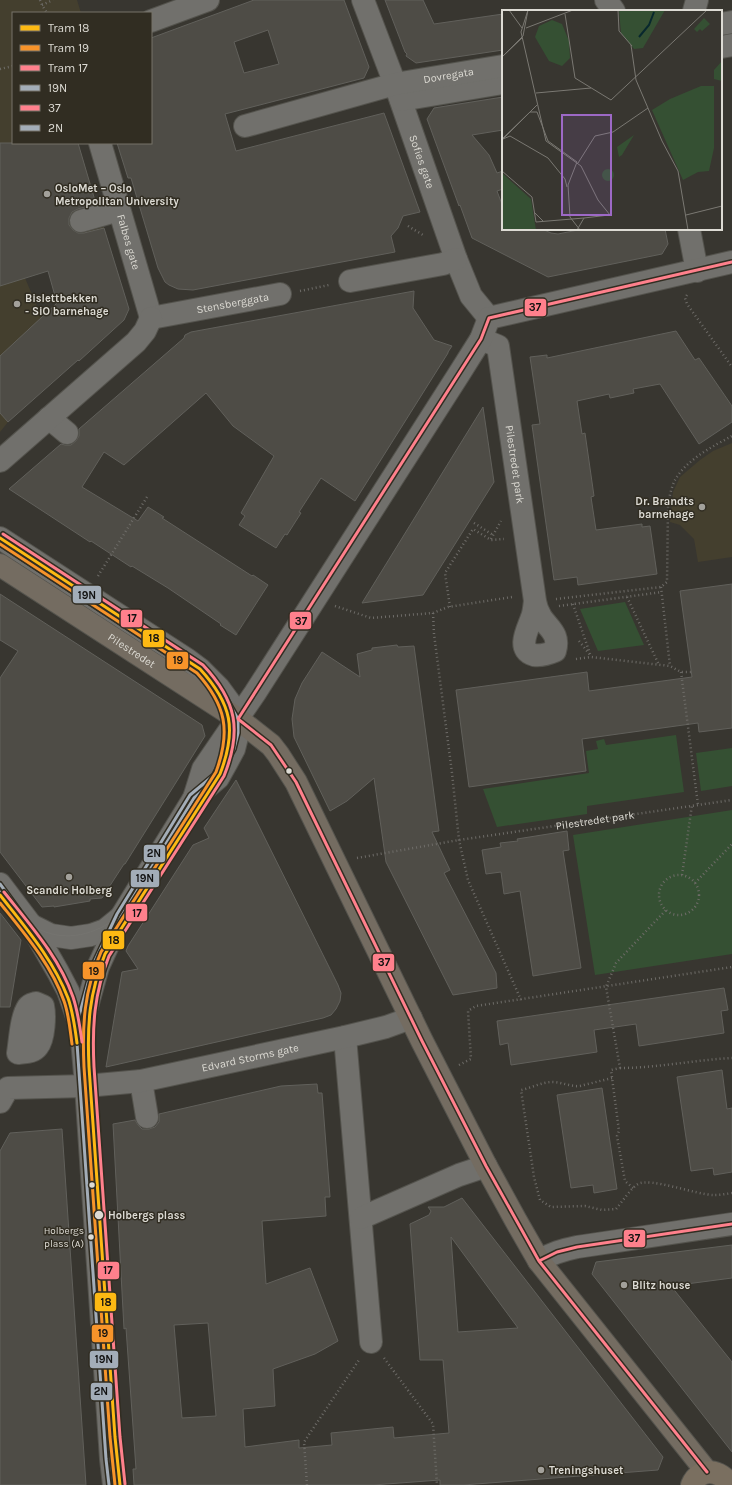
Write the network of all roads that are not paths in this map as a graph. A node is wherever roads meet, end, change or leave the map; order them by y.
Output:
1 (208, 0) edge
2 (363, 0) edge
3 (606, 0) edge
4 (697, 0) edge
5 (613, 10) edge
6 (694, 10) edge
7 (152, 21) edge
8 (732, 22) edge
9 (722, 24) edge
10 (732, 45) edge
11 (722, 47) edge
12 (502, 66) edge
13 (502, 84) edge
14 (398, 92) junction
15 (245, 126) dead end
16 (100, 144) edge
17 (119, 210) junction
18 (81, 221) dead end
19 (689, 230) edge
20 (456, 260) junction
21 (732, 262) edge
22 (697, 271) junction
23 (350, 282) road end
24 (280, 294) road end
25 (151, 318) junction
26 (489, 318) junction
27 (481, 339) junction
28 (49, 418) junction
29 (67, 433) dead end
30 (0, 461) edge
31 (0, 538) edge
32 (0, 565) edge
33 (544, 604) road end
34 (238, 719) junction
35 (0, 884) edge
36 (121, 917) junction
37 (31, 925) junction
38 (411, 1018) junction
39 (81, 1028) junction
40 (345, 1037) junction
41 (18, 1053) dead end
42 (141, 1081) junction
43 (86, 1086) junction
44 (2, 1098) edge
45 (147, 1117) dead end
46 (486, 1166) junction
47 (361, 1218) junction
48 (732, 1224) edge
49 (539, 1261) junction
50 (372, 1342) road end
51 (700, 1479) edge
52 (114, 1485) edge
53 (730, 1485) edge

1 - 7 street
2 - 14 street, Sofies gate
3 - 5 street
4 - 6 street
8 - 9 street
10 - 11 street
12 - 14 street, Dovregata
13 - 14 street, Dovregata
14 - 15 street
14 - 20 street, Sofies gate
16 - 17 street, Falbes gate
17 - 18 street
17 - 25 street, Falbes gate
19 - 22 street
20 - 23 street
20 - 26 street, Sofies gate
21 - 22 street
22 - 26 street
24 - 25 street, Stensberggata
25 - 28 street
26 - 27 street
27 - 33 street, Pilestredet park
27 - 34 street
28 - 29 street
28 - 30 street
31 - 34 street
32 - 34 main road, Pilestredet
34 - 36 street
34 - 38 main road, Pilestredet
35 - 37 street
36 - 37 street
36 - 39 street
37 - 39 street
38 - 40 street, Edvard Storms gate
38 - 46 main road, Pilestredet
39 - 43 street
40 - 42 street, Edvard Storms gate
40 - 47 street
41 - 44 street
42 - 43 street, Edvard Storms gate
42 - 45 street
43 - 44 street, Edvard Storms gate
43 - 52 street
46 - 47 street
46 - 49 main road, Pilestredet
47 - 50 street
48 - 49 street
49 - 51 main road, Pilestredet
51 - 53 highway

